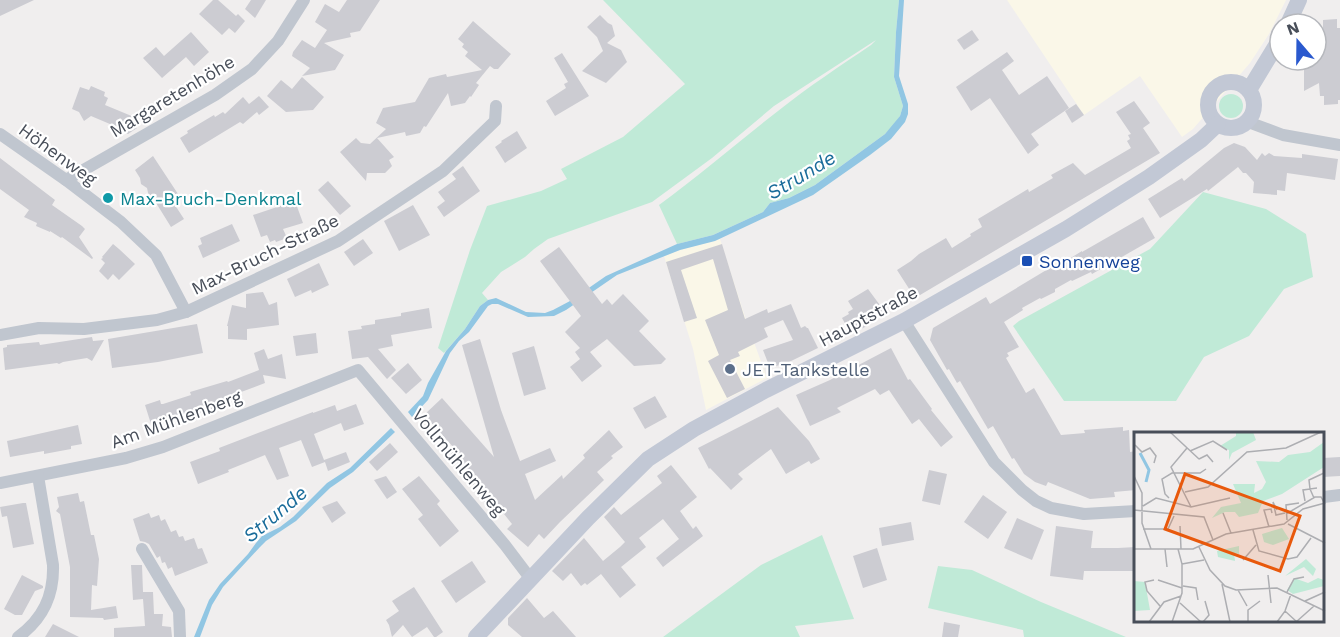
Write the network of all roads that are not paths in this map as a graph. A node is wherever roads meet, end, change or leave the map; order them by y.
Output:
1 (304, 0) edge
2 (1268, 59) edge
3 (1249, 90) junction
4 (496, 105) dead end
5 (1248, 122) junction
6 (1218, 124) junction
7 (0, 134) edge
8 (1340, 145) edge
9 (66, 180) junction
10 (186, 312) junction
11 (904, 321) junction
12 (0, 334) edge
13 (358, 370) joint
14 (38, 476) junction
15 (0, 483) edge
16 (1340, 495) edge
17 (1325, 497) edge
18 (1134, 511) edge
19 (142, 549) dead end
20 (530, 578) junction
21 (18, 637) edge
22 (180, 637) edge
23 (476, 637) edge

1 - 9 street, Margaretenhöhe
2 - 3 main road
3 - 5 main road
3 - 6 main road
4 - 10 street, Max-Bruch-Straße
5 - 6 main road
5 - 8 street
6 - 11 main road, Hauptstraße
7 - 9 street, Höhenweg
9 - 10 street, Höhenweg
10 - 12 street, Max-Bruch-Straße
11 - 18 street
11 - 20 main road, Hauptstraße
13 - 14 street, Am Mühlenberg
13 - 20 street, Vollmühlenweg
14 - 15 street, Am Mühlenberg
14 - 21 street
16 - 17 street
19 - 22 street
20 - 23 main road, Hauptstraße

